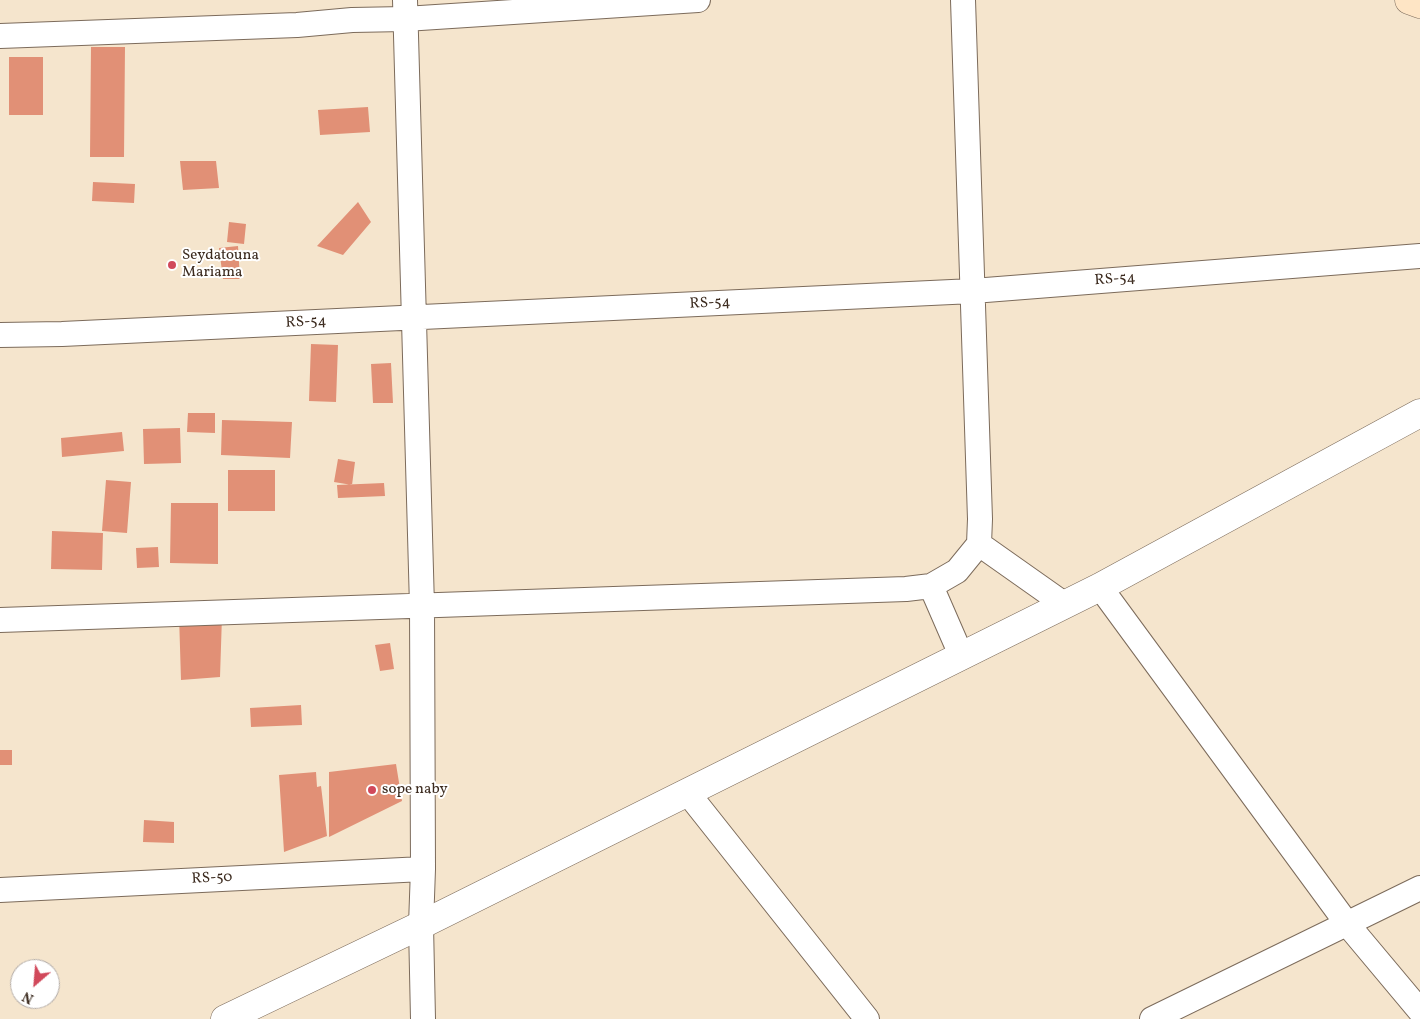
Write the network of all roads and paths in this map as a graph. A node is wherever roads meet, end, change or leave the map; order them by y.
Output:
1 (698, 0) edge
2 (963, 0) edge
3 (1409, 0) edge
4 (1420, 4) edge
5 (405, 10) edge
6 (0, 36) edge
7 (1420, 256) edge
8 (973, 291) junction
9 (414, 318) junction
10 (0, 335) edge
11 (1420, 413) edge
12 (979, 544) junction
13 (931, 586) junction
14 (1100, 587) junction
15 (1064, 604) junction
16 (422, 606) junction
17 (0, 620) edge
18 (961, 656) junction
19 (687, 792) junction
20 (423, 869) junction
21 (1420, 888) edge
22 (0, 890) edge
23 (1348, 924) junction
24 (421, 925) junction
25 (1420, 1011) edge
26 (225, 1019) edge
27 (423, 1019) edge
28 (867, 1019) edge
29 (1152, 1019) edge

1 - 5 street
2 - 8 street
3 - 4 main road
5 - 6 street
5 - 9 street
7 - 8 street, RS-54
8 - 9 street, RS-54
8 - 12 street
9 - 10 street, RS-54
9 - 16 street
11 - 14 street
12 - 13 street
12 - 15 street
13 - 16 street
13 - 18 street
14 - 15 street
14 - 23 street
15 - 18 street
16 - 17 street
16 - 20 street
18 - 19 street
19 - 24 street
19 - 28 street
20 - 22 street, RS-50
20 - 24 street
21 - 23 street
23 - 25 street
23 - 29 street
24 - 26 street
24 - 27 street

